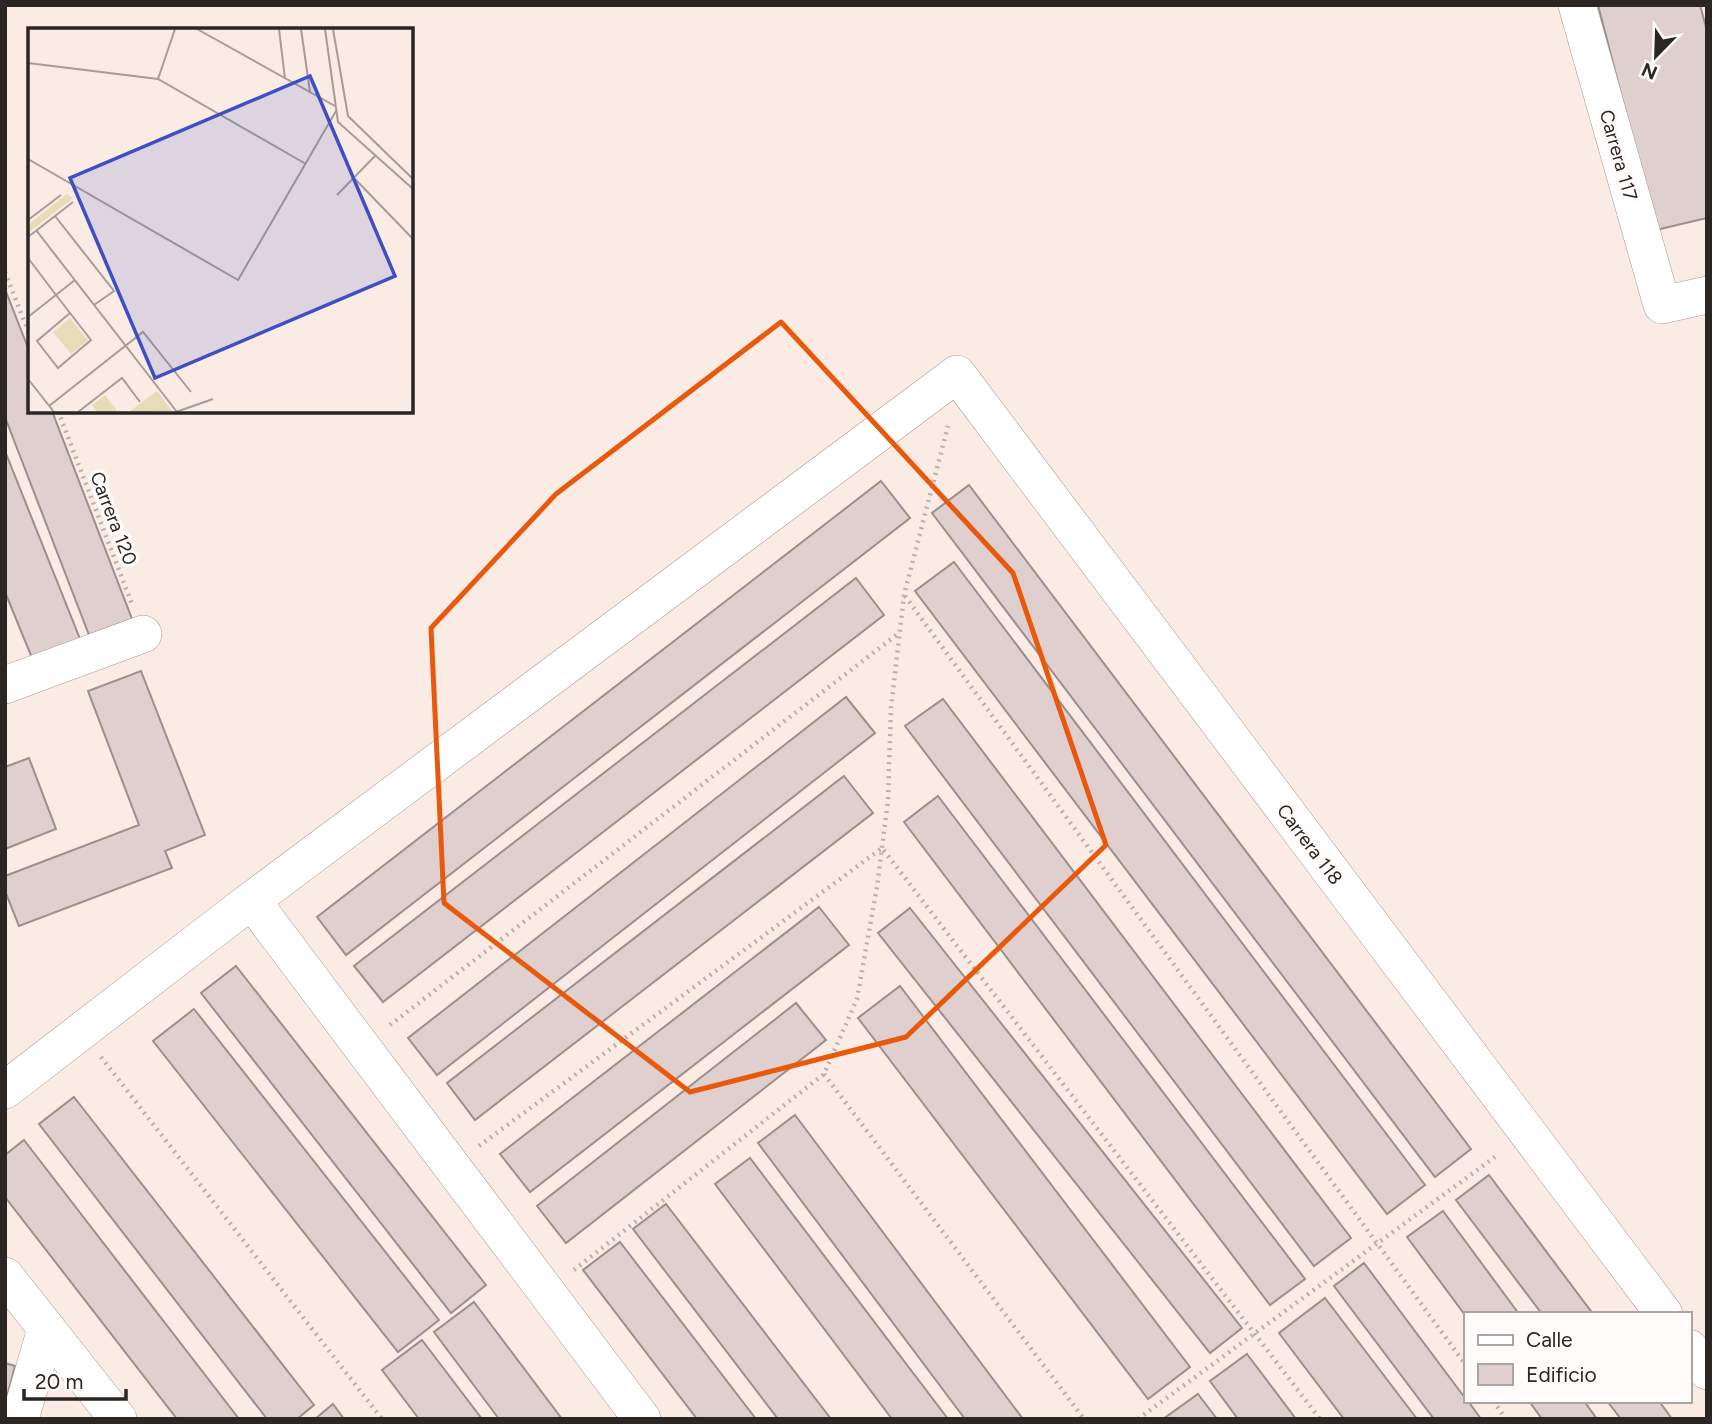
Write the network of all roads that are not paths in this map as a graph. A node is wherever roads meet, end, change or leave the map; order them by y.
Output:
1 (1577, 5) edge
2 (1707, 295) edge
3 (144, 634) road end
4 (5, 685) edge
5 (252, 901) junction
6 (5, 1090) edge
7 (5, 1276) edge
8 (1662, 1312) edge
9 (46, 1329) junction
10 (1691, 1351) edge
11 (1707, 1371) edge
12 (20, 1419) edge
13 (118, 1419) edge
14 (642, 1419) edge

1 - 2 street, Carrera 117
3 - 4 street
5 - 6 street
5 - 8 street, Carrera 118
5 - 14 street
7 - 9 street
9 - 12 street
9 - 13 street
10 - 11 street

